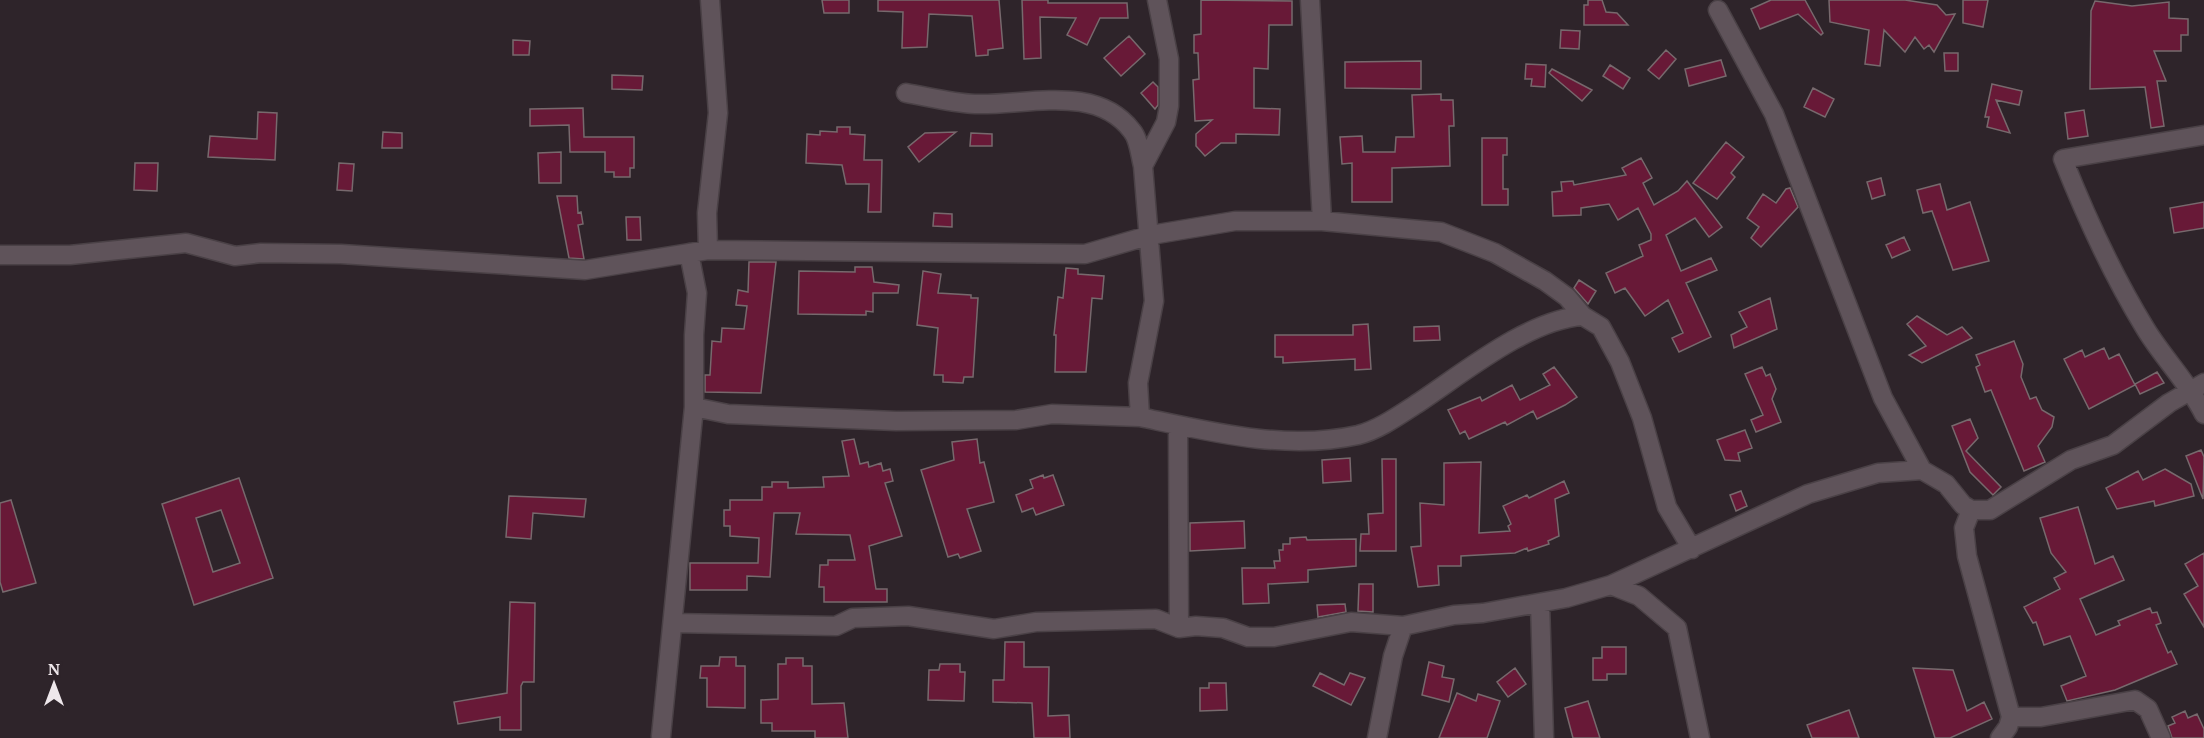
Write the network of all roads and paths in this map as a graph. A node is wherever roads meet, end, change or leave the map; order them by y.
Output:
1 (710, 0) edge
2 (1157, 0) edge
3 (1310, 0) edge
4 (1718, 10) dead end
5 (906, 93) dead end
6 (2204, 135) edge
7 (1143, 166) junction
8 (1322, 221) junction
9 (1151, 235) junction
10 (708, 250) junction
11 (689, 253) junction
12 (0, 255) edge
13 (1583, 316) junction
14 (2198, 387) edge
15 (694, 407) junction
16 (2204, 414) edge
17 (1140, 417) junction
18 (1178, 425) junction
19 (1922, 470) junction
20 (1971, 510) junction
21 (1692, 549) junction
22 (1638, 573) junction
23 (1611, 585) junction
24 (1639, 596) junction
25 (1540, 603) junction
26 (673, 623) junction
27 (1403, 626) junction
28 (1179, 628) junction
29 (2010, 717) junction
30 (661, 736) dead end
31 (1377, 738) edge
32 (1545, 738) edge
33 (1700, 738) edge
34 (2000, 738) edge
35 (2161, 738) edge

1 - 10 street
2 - 7 street
3 - 8 street
4 - 19 street
5 - 7 street
6 - 14 street
7 - 9 street
8 - 9 street
8 - 13 street
9 - 10 street
9 - 17 street
10 - 11 street
11 - 12 street
11 - 15 street
13 - 18 street
13 - 21 street
14 - 16 street
14 - 20 street
15 - 17 street
15 - 26 street
17 - 18 street
18 - 28 street
19 - 20 street
19 - 21 street
20 - 29 street
21 - 22 street
22 - 23 street
22 - 24 street
23 - 24 street
23 - 25 street
24 - 33 street
25 - 27 street
25 - 32 street
26 - 28 street
26 - 30 street
27 - 28 street
27 - 31 street
29 - 34 street
29 - 35 street

